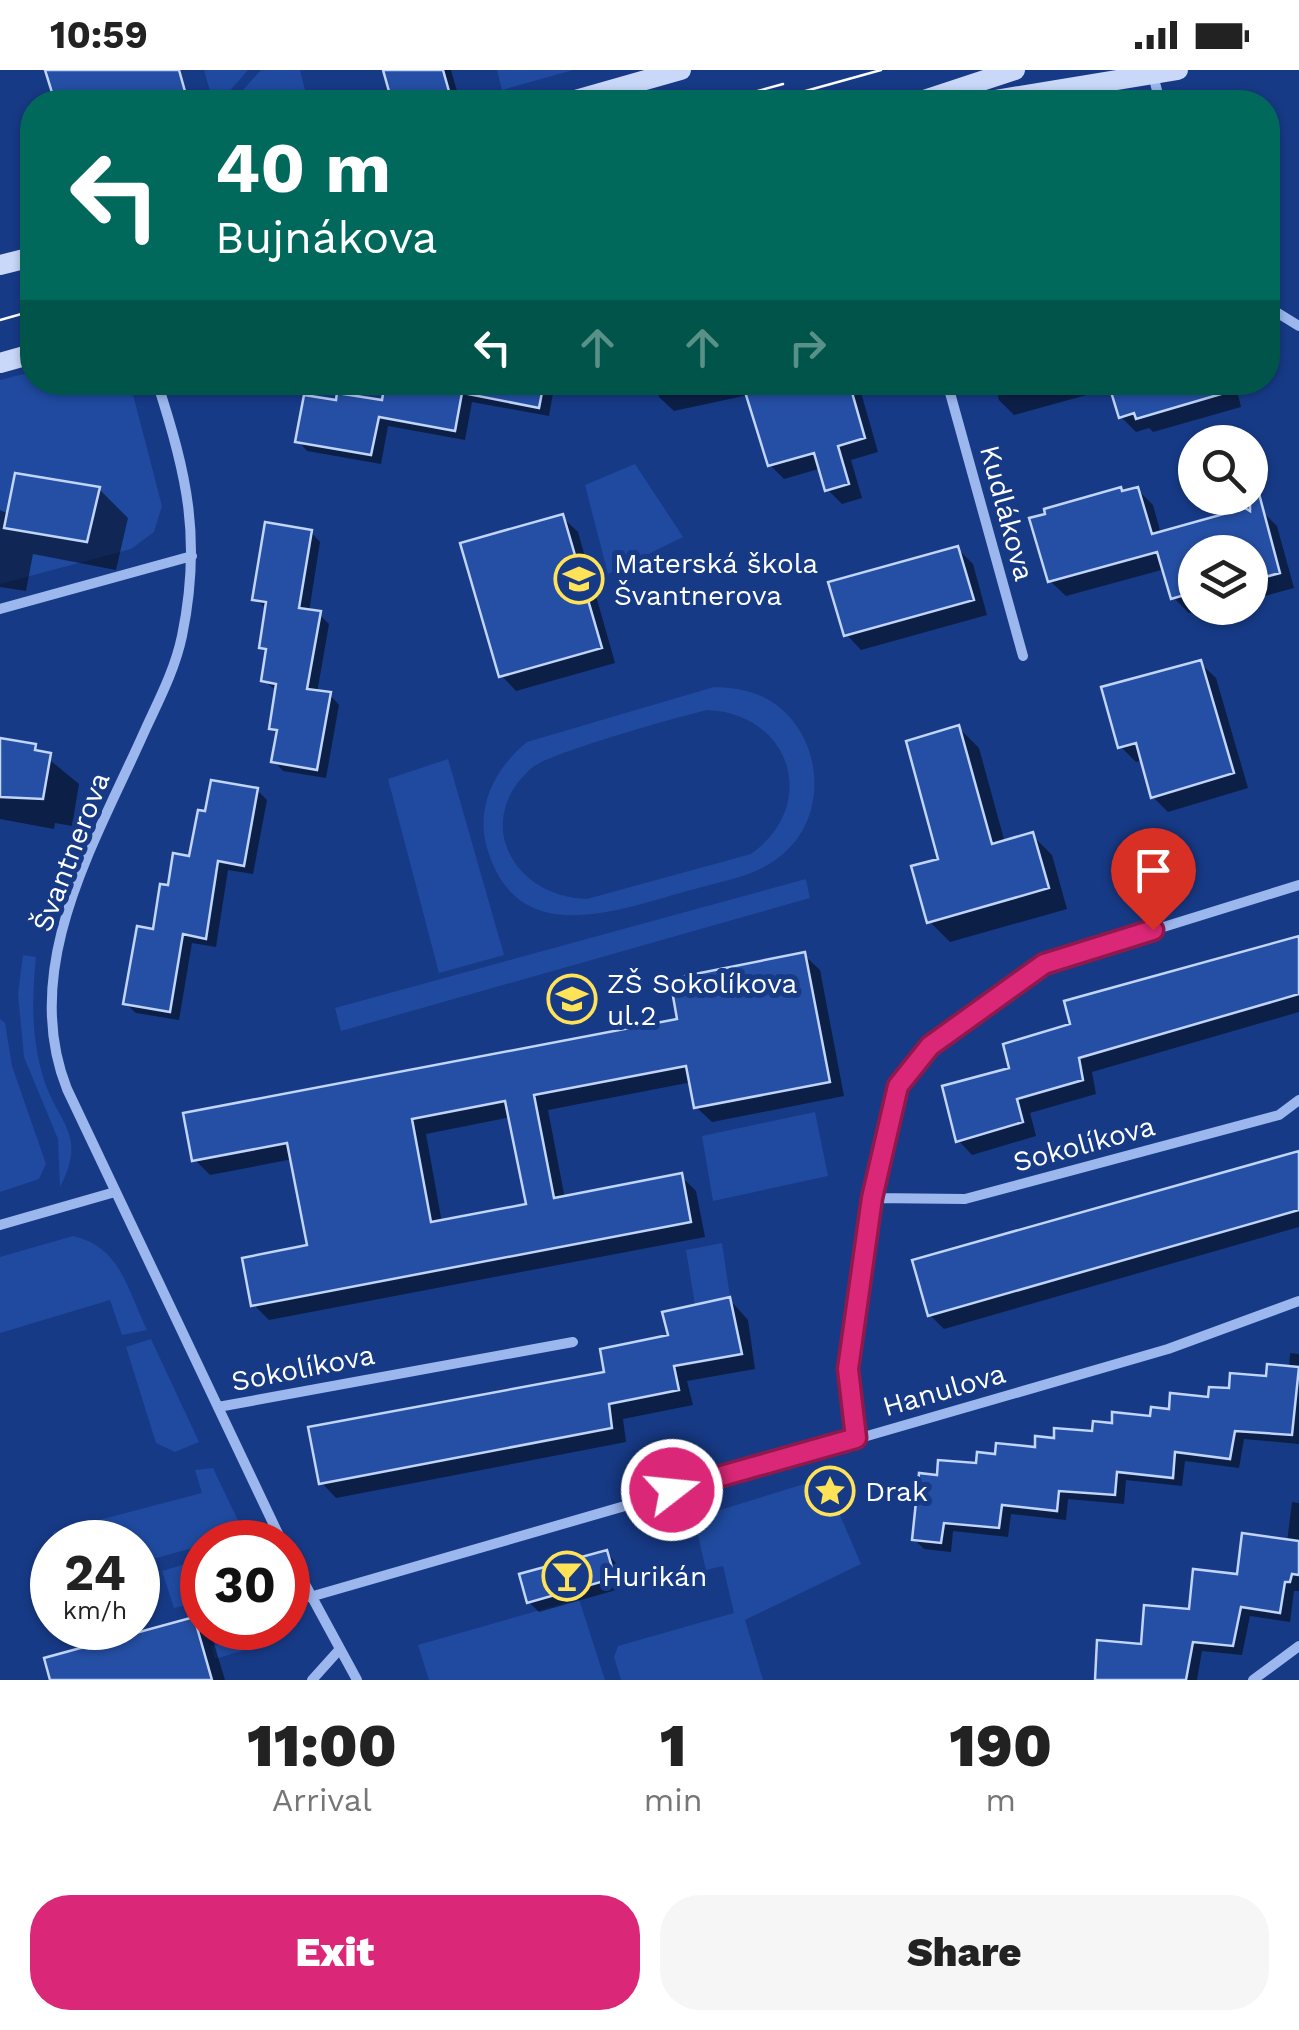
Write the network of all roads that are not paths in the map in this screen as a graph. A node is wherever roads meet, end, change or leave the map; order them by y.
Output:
1 (682, 70) edge
2 (1015, 70) edge
3 (1178, 70) edge
4 (1152, 72) edge
5 (611, 90) edge
6 (954, 90) edge
7 (1051, 90) edge
8 (161, 395) edge
9 (951, 395) edge
10 (192, 556) junction
11 (0, 610) edge
12 (1023, 656) dead end
13 (1299, 885) edge
14 (1299, 1100) edge
15 (115, 1192) junction
16 (872, 1198) junction
17 (0, 1225) edge
18 (1299, 1301) edge
19 (573, 1342) dead end
20 (218, 1408) junction
21 (856, 1438) junction
22 (271, 1520) edge
23 (310, 1597) joint
24 (1299, 1646) edge
25 (338, 1650) junction
26 (312, 1680) edge
27 (358, 1680) edge
28 (1253, 1680) edge

1 - 5 main road
2 - 6 main road
3 - 4 main road
4 - 7 main road
8 - 10 street, Švantnerova
9 - 12 street, Kudlákova
10 - 11 street
10 - 15 street, Švantnerova
13 - 16 street
14 - 16 street, Sokolíkova
15 - 17 street
15 - 20 street, Švantnerova
16 - 21 street
18 - 21 street, Hanulova
19 - 20 street, Sokolíkova
20 - 22 street, Švantnerova
21 - 23 street, Hanulova
23 - 25 street
24 - 28 street
25 - 26 street
25 - 27 street

